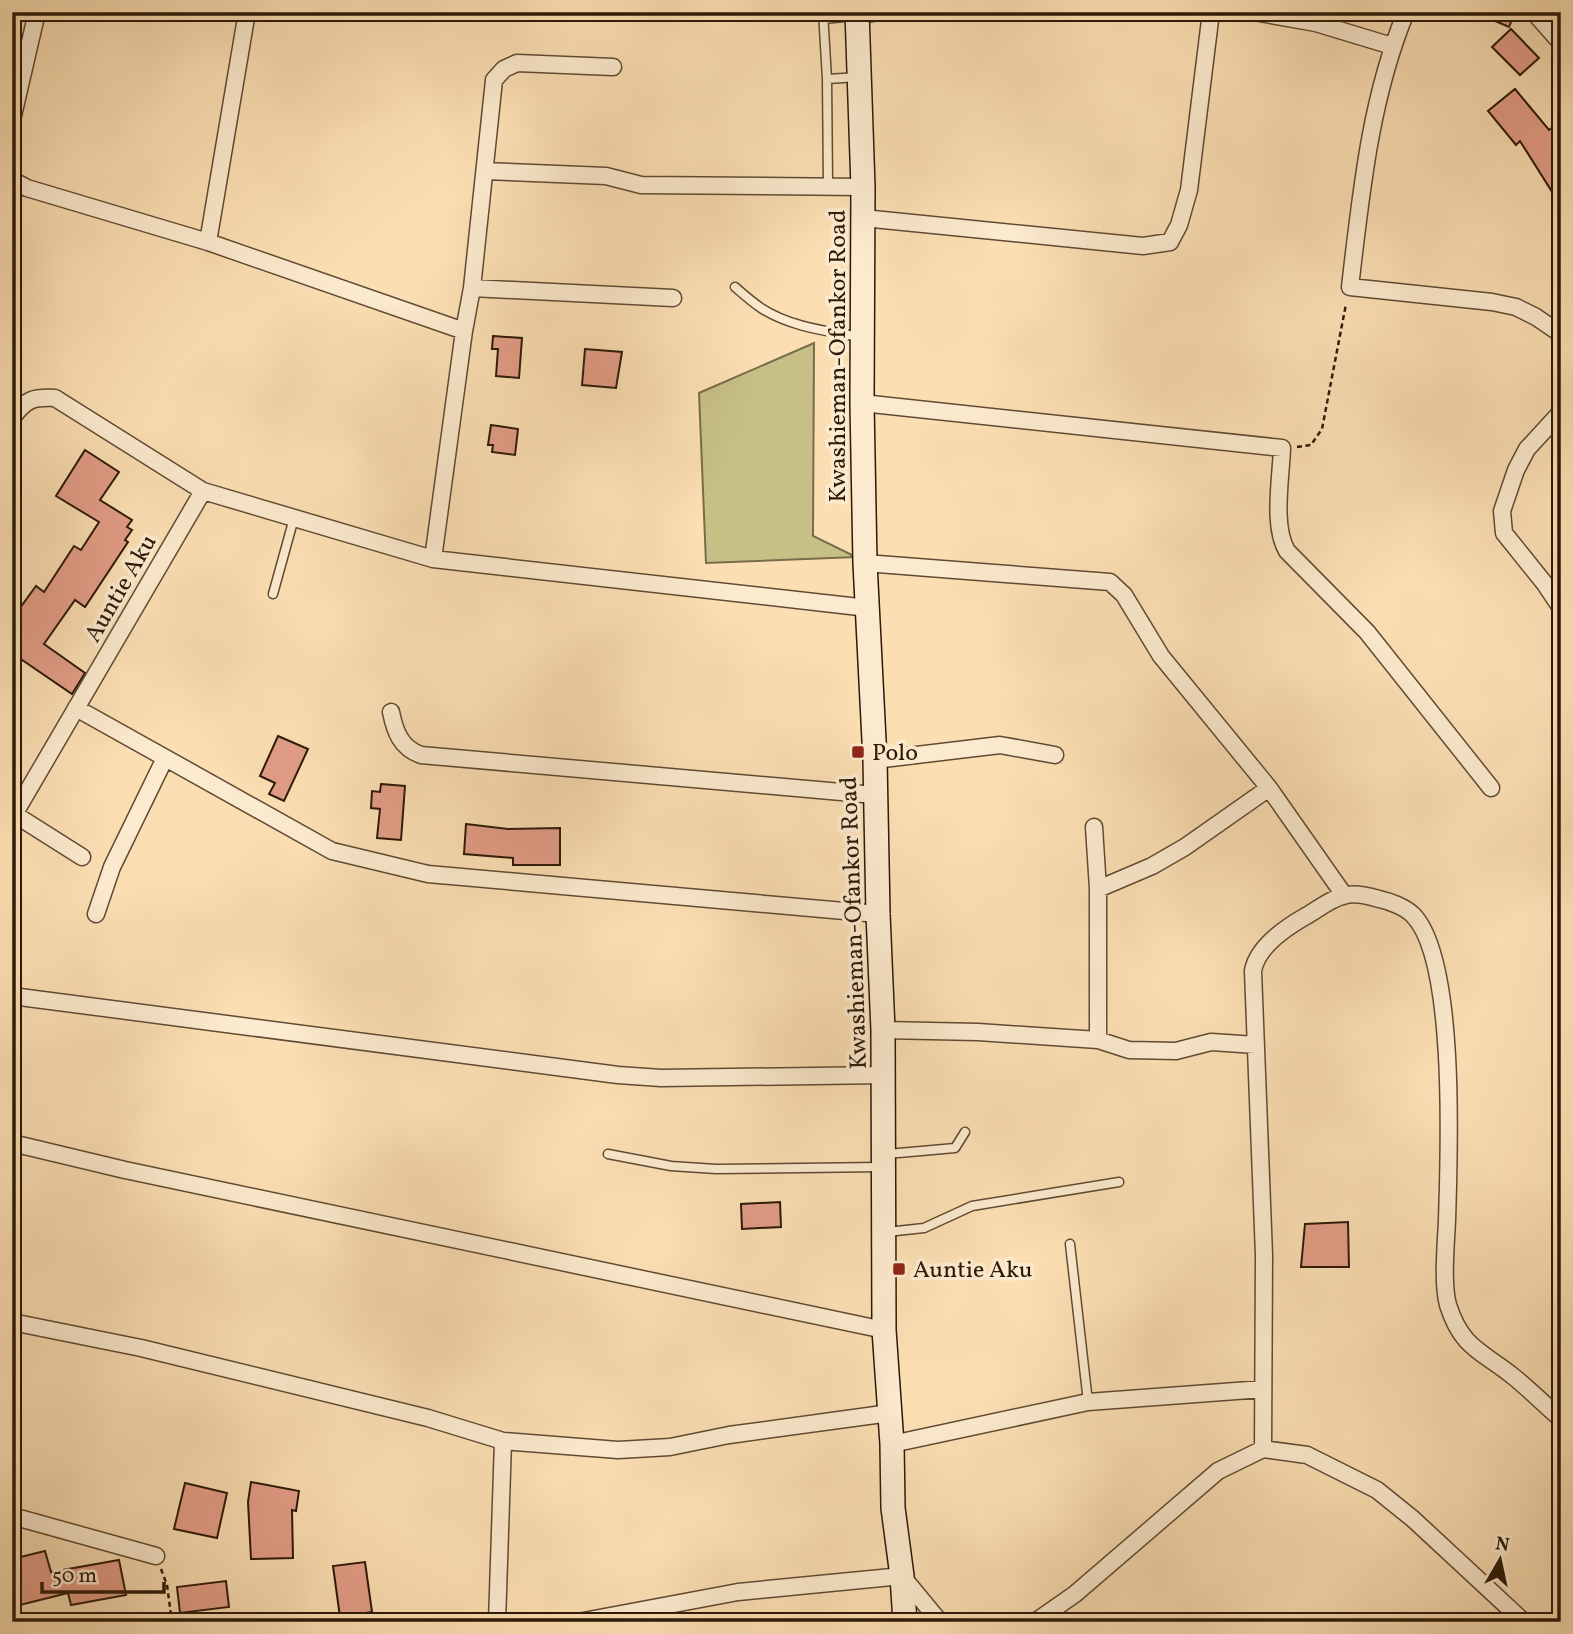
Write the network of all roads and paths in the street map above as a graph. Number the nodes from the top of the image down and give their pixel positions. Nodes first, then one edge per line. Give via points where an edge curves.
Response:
1 (37, 12) edge
2 (247, 12) edge
3 (1211, 12) edge
4 (1254, 12) edge
5 (1406, 12) edge
6 (1536, 12) edge
7 (864, 13) edge
8 (823, 15) edge
9 (1561, 43) edge
10 (1392, 46) junction
11 (613, 66) dead end
12 (861, 77) junction
13 (827, 79) junction
14 (12, 120) edge
15 (486, 171) junction
16 (12, 180) edge
17 (828, 185) junction
18 (863, 187) junction
19 (863, 218) junction
20 (208, 242) junction
21 (1349, 286) junction
22 (472, 288) junction
23 (735, 288) dead end
24 (673, 298) dead end
25 (464, 331) junction
26 (1561, 334) edge
27 (864, 337) junction
28 (862, 403) junction
29 (1561, 412) edge
30 (12, 418) edge
31 (1282, 448) junction
32 (203, 491) junction
33 (293, 518) junction
34 (432, 559) junction
35 (865, 563) junction
36 (273, 594) dead end
37 (868, 608) junction
38 (1561, 608) edge
39 (76, 708) junction
40 (391, 712) dead end
41 (1055, 755) dead end
42 (165, 758) junction
43 (875, 760) junction
44 (1269, 788) junction
45 (1491, 788) dead end
46 (875, 795) junction
47 (13, 816) edge
48 (1094, 827) dead end
49 (82, 857) dead end
50 (1098, 889) junction
51 (1344, 895) junction
52 (96, 914) dead end
53 (877, 914) junction
54 (12, 996) edge
55 (883, 1030) junction
56 (1098, 1040) junction
57 (1256, 1045) junction
58 (884, 1075) junction
59 (965, 1132) dead end
60 (12, 1143) edge
61 (608, 1154) dead end
62 (884, 1161) junction
63 (1119, 1182) dead end
64 (884, 1233) junction
65 (1070, 1244) dead end
66 (12, 1322) edge
67 (884, 1330) junction
68 (1263, 1390) junction
69 (1088, 1402) junction
70 (890, 1413) junction
71 (1561, 1419) edge
72 (503, 1441) junction
73 (892, 1444) junction
74 (1262, 1449) junction
75 (12, 1516) edge
76 (156, 1556) joint
77 (902, 1576) junction
78 (172, 1622) edge
79 (497, 1622) edge
80 (578, 1622) edge
81 (905, 1622) edge
82 (940, 1622) edge
83 (1035, 1622) edge
84 (1524, 1622) edge

1 - 14 street
2 - 20 street
3 - 19 street via 1189,191 1170,242 1143,246
4 - 10 street via 1316,23
5 - 10 street
6 - 9 street
7 - 8 lane
7 - 12 main road, Kwashieman-Ofankor Road
8 - 13 lane
10 - 21 street via 1366,153
11 - 15 street via 517,63 504,69 494,80
12 - 13 lane
12 - 18 main road, Kwashieman-Ofankor Road
13 - 17 lane
15 - 17 street via 606,176 641,185
15 - 22 street
16 - 20 street
17 - 18 street
18 - 19 main road, Kwashieman-Ofankor Road
19 - 27 main road, Kwashieman-Ofankor Road
20 - 25 street
21 - 26 street via 1492,302 1526,312
21 - 31 path via 1322,429 1311,445
22 - 24 street
22 - 25 street
23 - 27 lane via 780,318
25 - 34 street
27 - 28 main road, Kwashieman-Ofankor Road
28 - 31 street
28 - 35 main road, Kwashieman-Ofankor Road
29 - 38 street via 1527,449 1502,511 1504,533
30 - 32 street via 36,397 55,398
31 - 45 street via 1280,539 1287,551 1367,632
32 - 33 street
32 - 39 street, Auntie Aku
33 - 34 street
33 - 36 lane
34 - 37 street
35 - 37 main road, Kwashieman-Ofankor Road
35 - 44 street via 1110,582 1124,595 1161,656
37 - 43 main road, Kwashieman-Ofankor Road
39 - 42 street
39 - 47 street, Auntie Aku
40 - 46 street via 394,728 409,751 421,755
41 - 43 street via 1000,744
42 - 52 street via 111,867
42 - 53 street via 331,851 428,874
43 - 46 main road, Kwashieman-Ofankor Road
44 - 50 street via 1185,847
44 - 51 street
46 - 53 main road, Kwashieman-Ofankor Road
47 - 49 street
48 - 50 street
50 - 56 street
51 - 57 street via 1295,922 1261,950 1253,971
51 - 71 street via 1388,901 1412,914 1438,972 1450,1108 1448,1303 1463,1339
53 - 55 main road, Kwashieman-Ofankor Road
54 - 58 street via 618,1075
55 - 56 street
55 - 58 main road, Kwashieman-Ofankor Road
56 - 57 street via 1129,1050 1176,1051 1211,1042
57 - 68 street
58 - 62 main road, Kwashieman-Ofankor Road
59 - 62 lane via 955,1148
60 - 67 street
61 - 62 lane via 716,1170
62 - 64 main road, Kwashieman-Ofankor Road
63 - 64 lane via 972,1206 924,1228
64 - 67 main road, Kwashieman-Ofankor Road
65 - 69 lane
66 - 72 street via 141,1348 428,1418
67 - 70 main road, Kwashieman-Ofankor Road
68 - 69 street
68 - 74 street
69 - 73 street
70 - 72 street via 670,1447 618,1450
70 - 73 main road, Kwashieman-Ofankor Road
72 - 79 street
73 - 77 main road, Kwashieman-Ofankor Road via 893,1508
74 - 83 street via 1218,1472 1075,1594
74 - 84 street via 1307,1455 1377,1490
75 - 76 street
76 - 78 path via 167,1585
77 - 80 street via 738,1592
77 - 81 main road, Kwashieman-Ofankor Road
77 - 82 street

